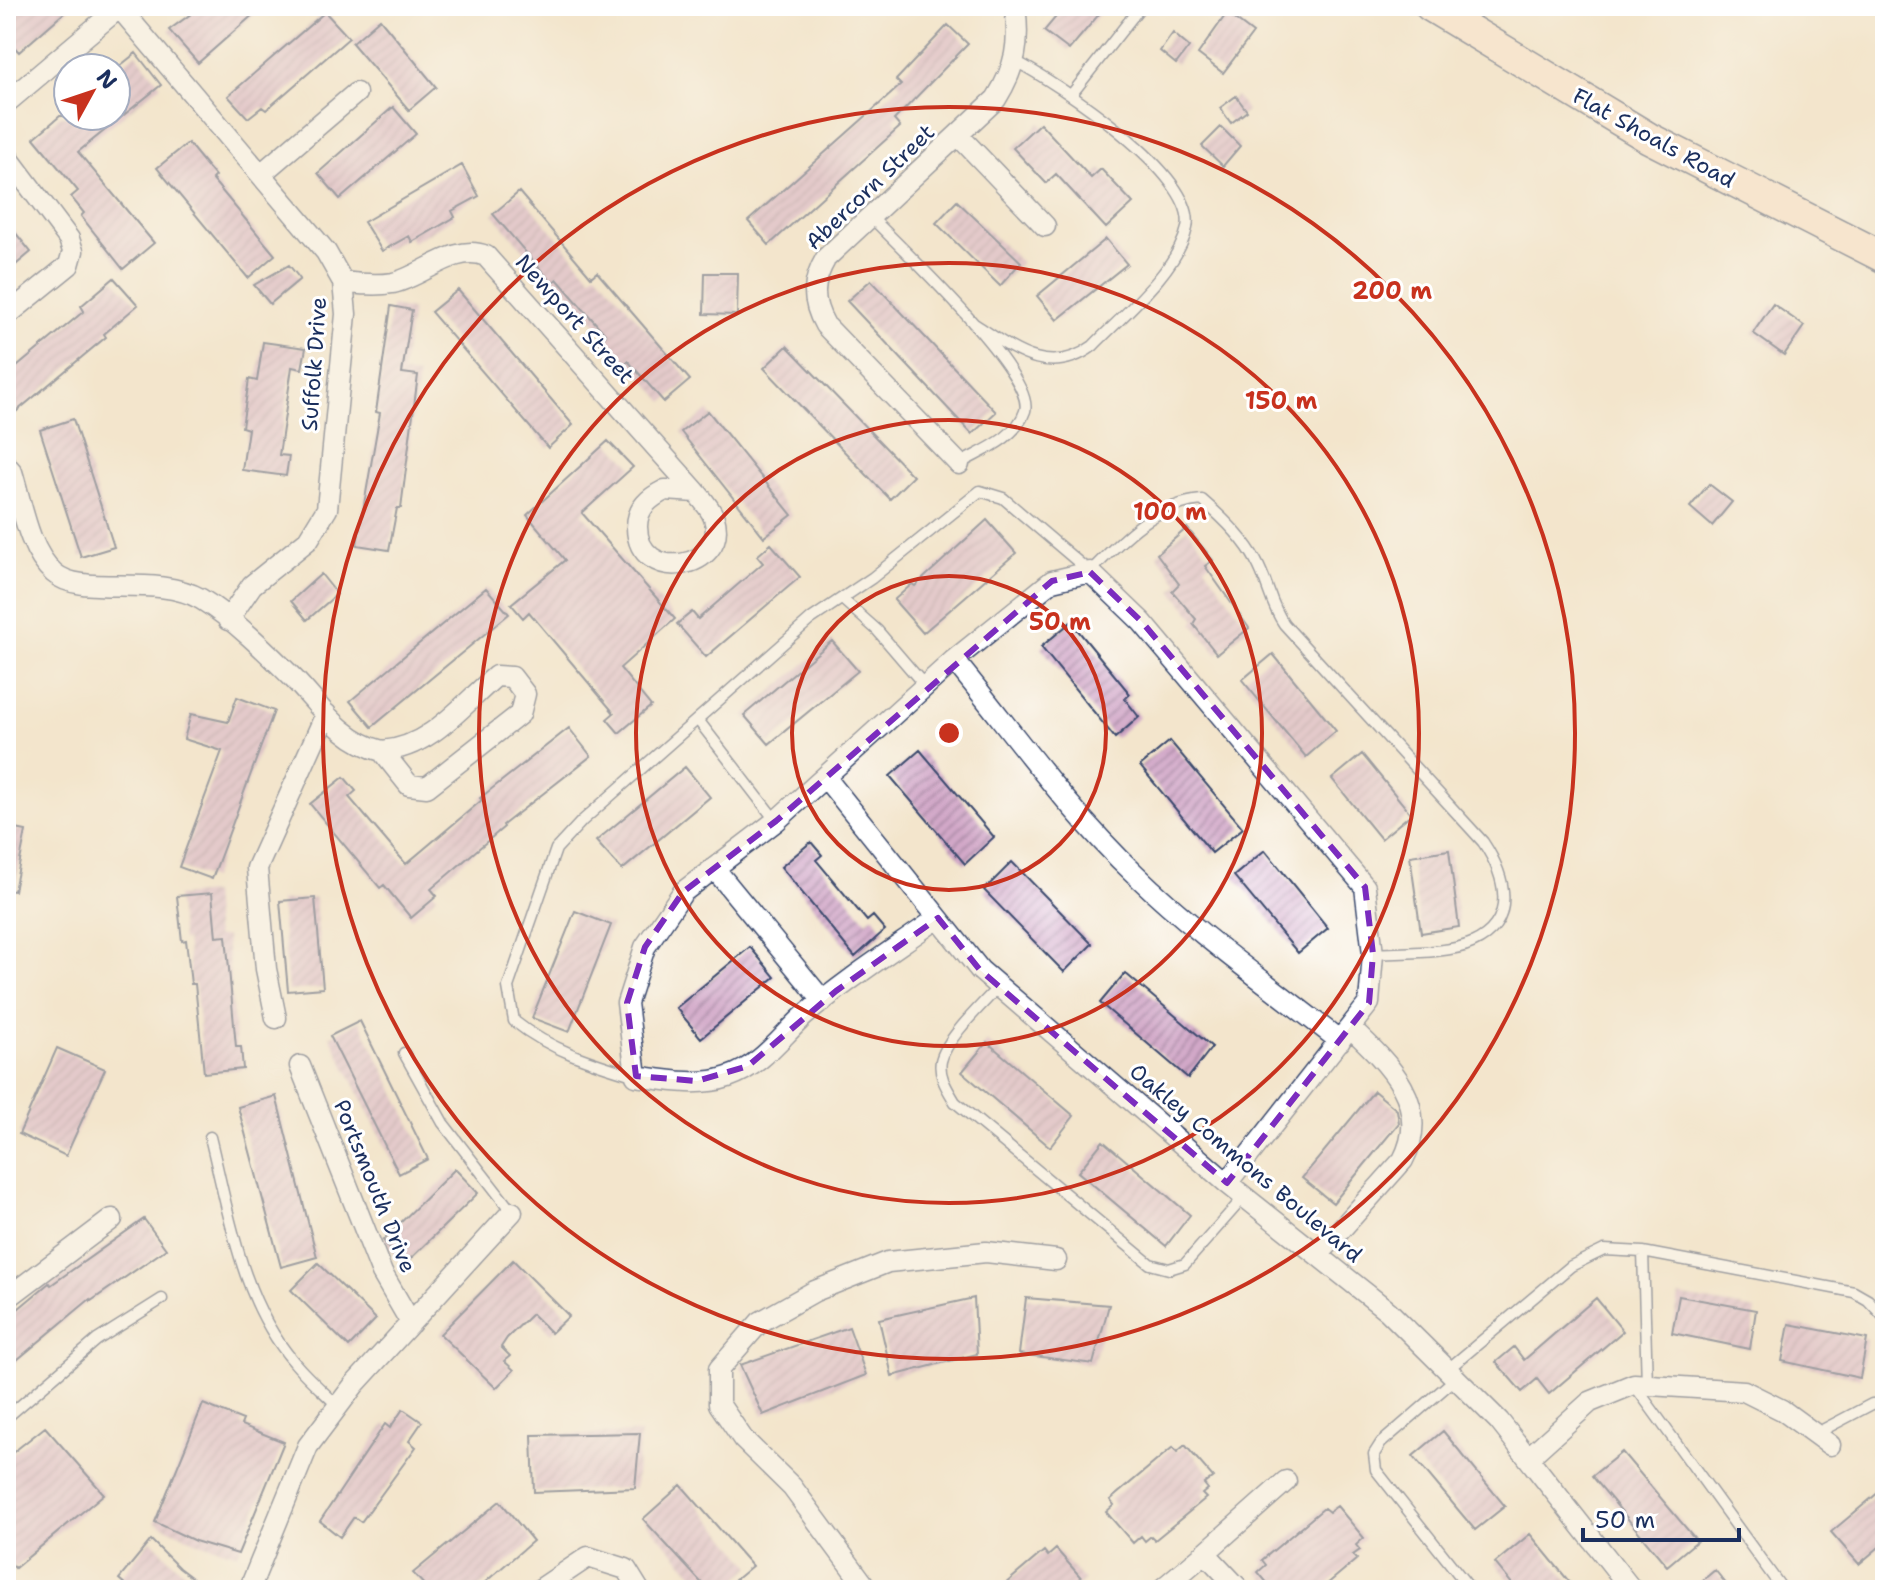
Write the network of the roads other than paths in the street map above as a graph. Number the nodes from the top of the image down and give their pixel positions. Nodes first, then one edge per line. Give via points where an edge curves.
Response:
1 (1015, 6) edge
2 (1141, 6) edge
3 (1430, 6) edge
4 (120, 7) edge
5 (1015, 61) junction
6 (356, 93) dead end
7 (1071, 95) junction
8 (6, 103) edge
9 (958, 135) junction
10 (6, 155) edge
11 (261, 174) junction
12 (871, 217) junction
13 (1045, 226) dead end
14 (1885, 258) edge
15 (343, 282) junction
16 (6, 316) edge
17 (973, 323) junction
18 (959, 464) joint
19 (6, 465) edge
20 (696, 492) dead end
21 (1090, 572) junction
22 (842, 599) junction
23 (228, 620) junction
24 (954, 660) junction
25 (925, 686) junction
26 (326, 714) junction
27 (698, 720) junction
28 (382, 751) junction
29 (825, 777) junction
30 (776, 821) junction
31 (714, 868) junction
32 (938, 918) junction
33 (1373, 954) junction
34 (999, 986) junction
35 (823, 1001) junction
36 (276, 1018) dead end
37 (1345, 1034) junction
38 (404, 1053) dead end
39 (300, 1066) dead end
40 (636, 1076) junction
41 (210, 1137) dead end
42 (1227, 1183) junction
43 (1244, 1197) junction
44 (512, 1212) joint
45 (112, 1219) dead end
46 (1643, 1252) junction
47 (1318, 1255) junction
48 (1056, 1260) dead end
49 (6, 1299) edge
50 (162, 1299) dead end
51 (1885, 1318) edge
52 (411, 1323) junction
53 (1452, 1374) junction
54 (1640, 1384) junction
55 (1885, 1403) edge
56 (338, 1406) junction
57 (6, 1418) edge
58 (1823, 1440) joint
59 (1528, 1458) junction
60 (1286, 1481) dead end
61 (1205, 1553) junction
62 (249, 1590) edge
63 (539, 1590) edge
64 (639, 1590) edge
65 (868, 1590) edge
66 (1161, 1590) edge
67 (1240, 1590) edge
68 (1471, 1590) edge
69 (1632, 1590) edge
70 (1783, 1590) edge

1 - 5 street, Abercorn Street
2 - 7 lane
3 - 14 street, Flat Shoals Road via 1649,138
4 - 8 street
4 - 11 street, Suffolk Drive
5 - 7 lane
5 - 9 street, Abercorn Street via 996,99
6 - 11 street
7 - 17 lane via 1166,174 1186,206 1187,231 1175,258 1079,356 1063,362 1031,357
9 - 12 street, Abercorn Street
9 - 13 street
10 - 16 street via 73,251 69,265
11 - 15 street, Suffolk Drive via 326,252
12 - 17 lane
12 - 18 street, Abercorn Street via 816,274 816,310
15 - 20 street, Newport Street via 392,283 461,253 486,256
15 - 23 street, Suffolk Drive via 346,314 327,509 308,540 252,585
17 - 18 lane via 1014,377 1026,405 1004,437
19 - 23 street via 37,551 54,573 84,585 171,587 201,599
21 - 22 lane via 1003,498 980,491
21 - 24 street via 1052,581
21 - 33 street via 1142,622 1365,887
21 - 33 lane via 1126,534 1186,502 1202,500 1223,517 1256,560 1284,624 1483,842 1505,887 1503,909 1489,930 1473,943 1454,947
22 - 25 lane
22 - 27 lane via 811,619
23 - 26 street
24 - 25 street
24 - 37 street via 1135,874 1234,959
25 - 29 street
26 - 28 street via 347,737
26 - 36 street via 257,868
27 - 30 lane
27 - 40 lane via 556,849 508,987 514,1021 529,1033 583,1060
28 - 28 street via 422,741 496,676 512,677 525,694 520,714 427,787 409,785
29 - 30 street
29 - 32 street, Oakley Commons Boulevard
30 - 31 street
31 - 35 street
31 - 40 street via 683,892 645,947 627,1003
32 - 34 street, Oakley Commons Boulevard
32 - 35 street
33 - 37 street via 1369,1003
34 - 42 street, Oakley Commons Boulevard
34 - 43 lane via 940,1062 942,1080 955,1102 1150,1264 1169,1269 1185,1264
35 - 40 street via 777,1046 727,1077 678,1081
37 - 42 street
37 - 47 street via 1393,1073 1416,1121 1403,1160
38 - 44 lane via 443,1123
39 - 52 street, Portsmouth Drive via 382,1273
41 - 56 lane via 246,1278 276,1338
42 - 43 street, Oakley Commons Boulevard
43 - 47 street, Oakley Commons Boulevard
44 - 52 street
45 - 49 street
46 - 51 lane via 1854,1292
46 - 53 lane via 1604,1250 1584,1257
46 - 54 lane
47 - 53 street, Oakley Commons Boulevard via 1388,1311
48 - 65 street via 986,1252 888,1262 815,1291 760,1322 719,1369 719,1404 743,1439 792,1487
50 - 57 lane via 97,1340
52 - 56 street
53 - 59 street, Oakley Commons Boulevard
53 - 68 lane via 1374,1454 1376,1470
54 - 58 street via 1744,1391
54 - 59 street via 1590,1402
54 - 70 lane
55 - 58 lane via 1872,1404
56 - 62 street via 308,1446
59 - 69 street, Oakley Commons Boulevard
60 - 61 street
61 - 66 street
61 - 67 street
63 - 64 street via 588,1557 626,1569

